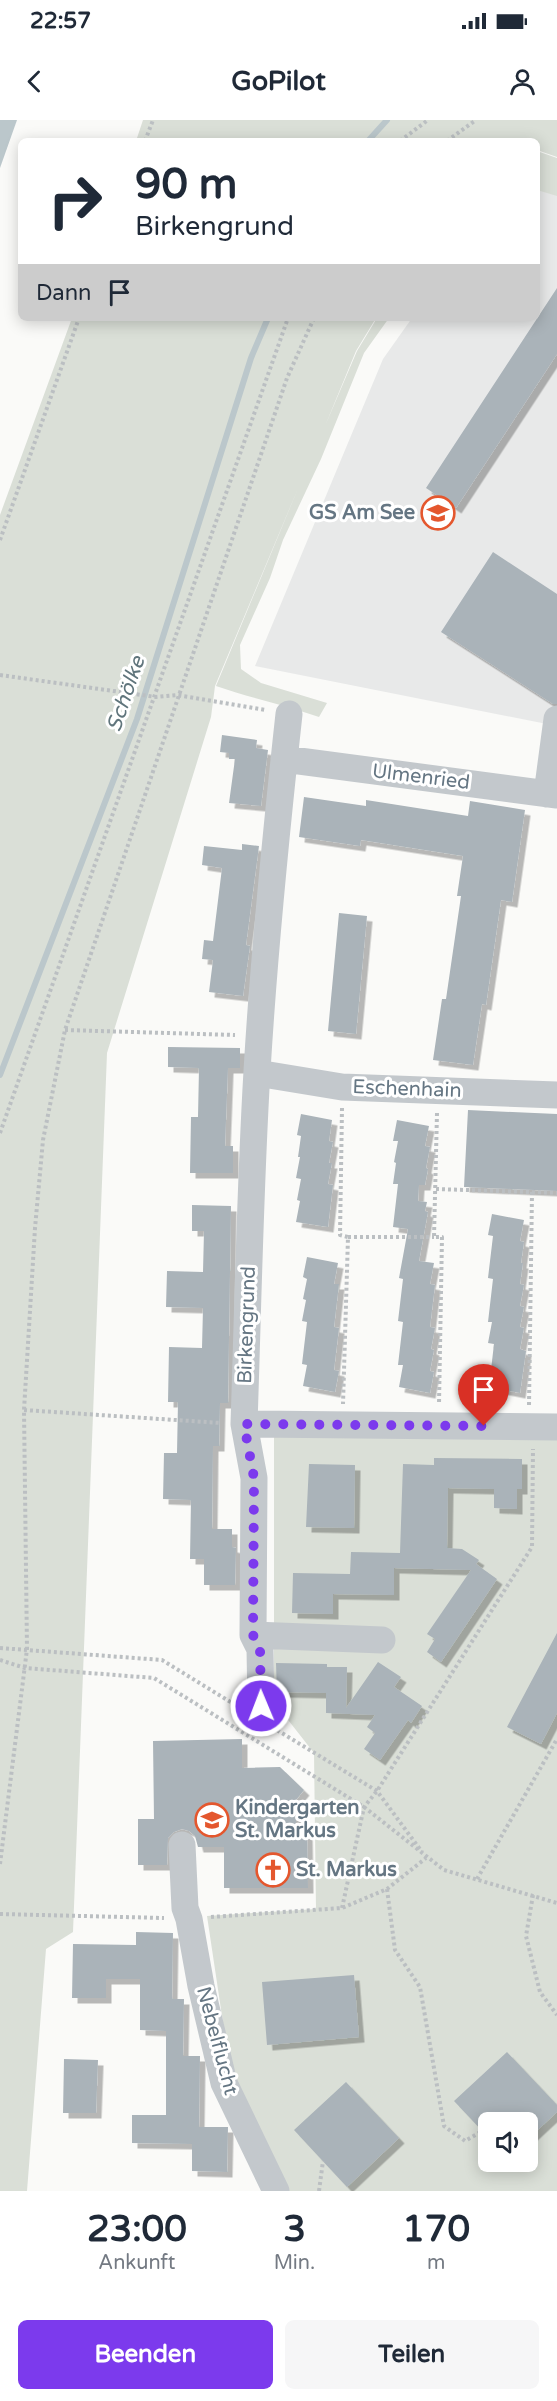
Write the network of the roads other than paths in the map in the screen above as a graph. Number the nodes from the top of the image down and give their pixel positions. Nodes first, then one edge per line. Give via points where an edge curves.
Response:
1 (289, 714) road end
2 (557, 719) edge
3 (284, 759) junction
4 (552, 794) edge
5 (257, 1073) junction
6 (557, 1095) edge
7 (244, 1424) junction
8 (540, 1427) edge
9 (253, 1635) junction
10 (382, 1640) dead end
11 (257, 1713) road end
12 (182, 1845) dead end
13 (276, 2191) edge

1 - 3 street
2 - 4 street
3 - 4 street, Ulmenried
3 - 5 street
5 - 6 street, Eschenhain via 342,1087
5 - 7 street, Birkengrund
7 - 8 street
7 - 9 street, Birkengrund via 254,1478
9 - 10 street
9 - 11 street, Birkengrund via 260,1648
12 - 13 street, Nebelflucht via 185,1908 225,2083

